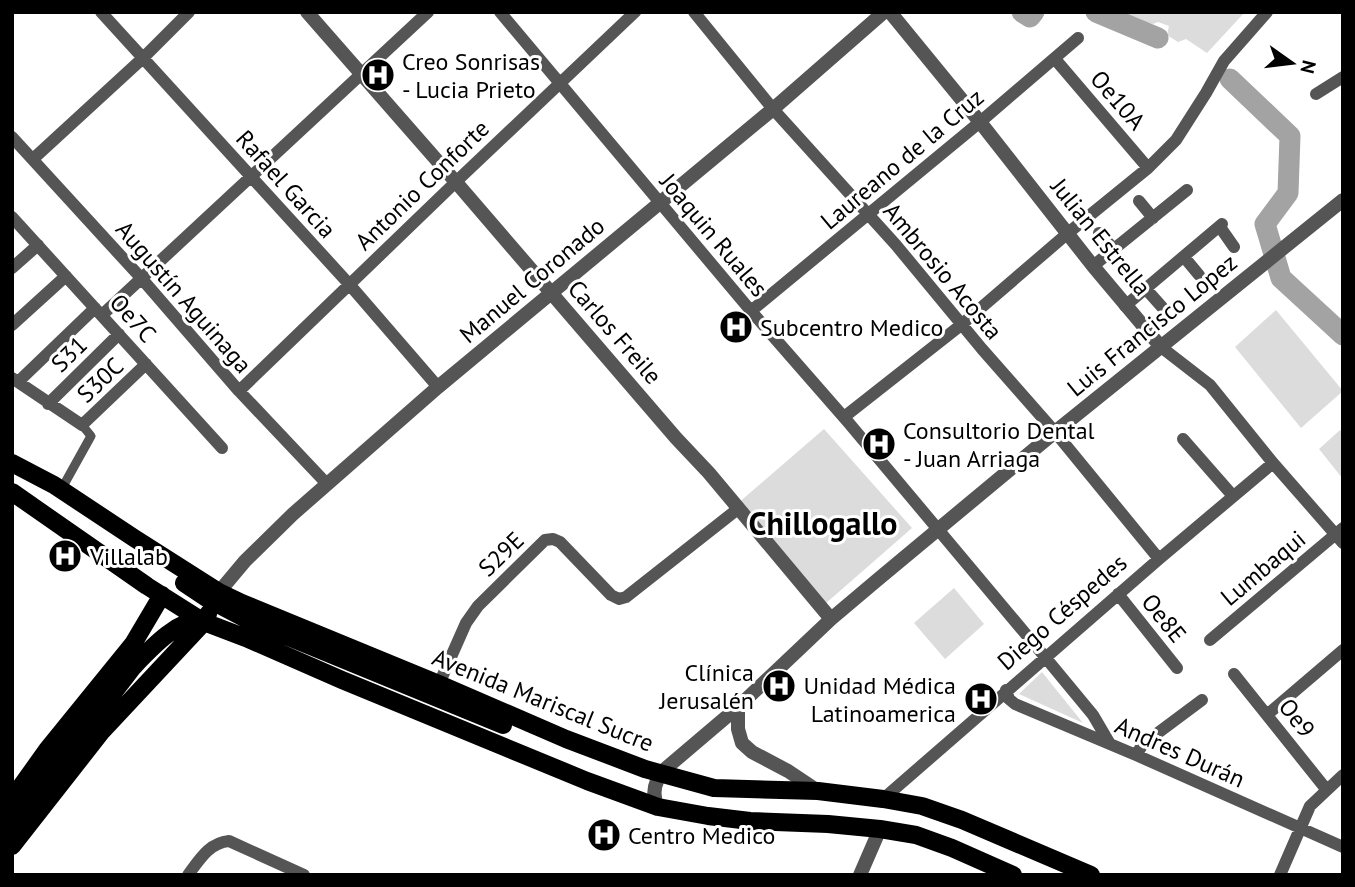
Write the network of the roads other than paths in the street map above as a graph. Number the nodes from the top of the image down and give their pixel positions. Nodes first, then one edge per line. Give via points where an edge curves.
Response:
1 (101, 12) edge
2 (189, 12) edge
3 (307, 12) edge
4 (428, 12) edge
5 (500, 12) edge
6 (635, 12) edge
7 (694, 12) edge
8 (884, 12) edge
9 (890, 12) edge
10 (1267, 12) edge
11 (1078, 38) dead end
12 (143, 58) junction
13 (1055, 59) junction
14 (361, 75) junction
15 (1343, 77) edge
16 (559, 84) junction
17 (1316, 94) dead end
18 (773, 109) junction
19 (980, 122) junction
20 (12, 137) edge
21 (33, 159) junction
22 (1148, 168) junction
23 (251, 177) junction
24 (455, 181) junction
25 (1186, 190) dead end
26 (1343, 200) edge
27 (1139, 201) dead end
28 (661, 204) junction
29 (868, 215) junction
30 (12, 217) edge
31 (1153, 218) junction
32 (1068, 233) junction
33 (1100, 233) dead end
34 (38, 245) junction
35 (1234, 247) dead end
36 (1114, 249) junction
37 (1184, 257) junction
38 (1093, 266) junction
39 (12, 268) edge
40 (66, 275) junction
41 (1199, 275) dead end
42 (142, 279) junction
43 (349, 284) junction
44 (1146, 289) junction
45 (551, 293) junction
46 (1125, 306) junction
47 (1162, 307) dead end
48 (751, 311) junction
49 (99, 312) junction
50 (12, 325) edge
51 (961, 325) junction
52 (120, 334) junction
53 (1161, 347) junction
54 (146, 364) junction
55 (15, 380) edge
56 (438, 387) junction
57 (239, 391) junction
58 (48, 404) junction
59 (844, 417) junction
60 (82, 425) junction
61 (1055, 432) junction
62 (1183, 439) dead end
63 (222, 448) dead end
64 (1273, 463) junction
65 (12, 464) edge
66 (327, 484) junction
67 (61, 489) junction
68 (12, 492) edge
69 (1233, 496) junction
70 (739, 508) junction
71 (937, 530) junction
72 (1340, 535) edge
73 (1159, 559) junction
74 (219, 592) junction
75 (1118, 594) junction
76 (163, 595) junction
77 (831, 618) junction
78 (204, 622) junction
79 (252, 622) junction
80 (1210, 640) dead end
81 (1343, 650) edge
82 (1045, 657) junction
83 (1177, 668) dead end
84 (1234, 674) dead end
85 (439, 684) junction
86 (1006, 690) junction
87 (1202, 700) dead end
88 (738, 708) junction
89 (1268, 715) junction
90 (1110, 744) junction
91 (1136, 755) junction
92 (653, 772) junction
93 (1343, 775) edge
94 (1326, 789) junction
95 (818, 791) junction
96 (12, 799) edge
97 (883, 799) junction
98 (658, 807) junction
99 (12, 825) edge
100 (1299, 828) junction
101 (880, 829) junction
102 (12, 846) edge
103 (1343, 847) edge
104 (190, 874) edge
105 (304, 875) edge
106 (860, 875) edge
107 (1013, 875) edge
108 (1091, 875) edge
109 (1280, 875) edge

1 - 12 street, Rafael Garcia
2 - 12 street
3 - 14 street, Carlos Freile
4 - 14 street
5 - 16 street, Joaquin Ruales
6 - 16 street, Antonio Conforte
7 - 18 street, Ambrosio Acosta
8 - 18 street, Manuel Coronado
9 - 19 street, Julian Estrella
10 - 22 street via 1224,61 1176,139
11 - 13 street, Laureano de la Cruz
12 - 21 street
12 - 23 street, Rafael Garcia
13 - 19 street, Laureano de la Cruz
13 - 22 street, Oe10A
14 - 23 street
14 - 24 street, Carlos Freile
15 - 17 street
16 - 24 street, Antonio Conforte
16 - 28 street, Joaquin Ruales
18 - 28 street, Manuel Coronado
18 - 29 street, Ambrosio Acosta
19 - 29 street, Laureano de la Cruz
19 - 32 street, Julian Estrella
20 - 21 street, Augustín Aguinaga
21 - 42 street, Augustín Aguinaga
22 - 32 street
23 - 42 street
23 - 43 street, Rafael Garcia
24 - 43 street, Antonio Conforte
24 - 45 street, Carlos Freile
25 - 31 street
26 - 53 street, Luis Francisco Lopez
27 - 31 street
28 - 45 street, Manuel Coronado
28 - 48 street, Joaquin Ruales
29 - 48 street, Laureano de la Cruz
29 - 51 street, Ambrosio Acosta
30 - 34 street, Oe7C
31 - 36 street
32 - 38 street, Julian Estrella
32 - 51 street
33 - 36 street
34 - 39 street
34 - 40 street, Oe7C
35 - 37 street via 1221,225
36 - 38 street
37 - 41 street
37 - 44 street
38 - 46 street, Julian Estrella
40 - 49 street, Oe7C
40 - 50 street
42 - 49 street
42 - 57 street, Augustín Aguinaga
43 - 56 street, Rafael Garcia
43 - 57 street, Antonio Conforte
44 - 46 street
44 - 47 street
45 - 56 street, Manuel Coronado
45 - 70 street, Carlos Freile
46 - 53 street, Julian Estrella
48 - 59 street, Joaquin Ruales
49 - 52 street, Oe7C
49 - 55 street
51 - 59 street
51 - 61 street, Ambrosio Acosta
52 - 54 street, Oe7C
52 - 58 street, S31
53 - 61 street, Luis Francisco Lopez
53 - 64 street, Julian Estrella via 1210,385
54 - 60 street, S30C
54 - 63 street, Oe7C
55 - 58 street
56 - 66 street, Manuel Coronado
57 - 66 street, Augustín Aguinaga
58 - 60 street
59 - 71 street, Joaquin Ruales
60 - 67 street via 91,436
61 - 71 street, Luis Francisco Lopez
61 - 73 street, Ambrosio Acosta
62 - 69 street
64 - 69 street, Diego Céspedes
64 - 72 street, Julian Estrella
65 - 67 main road, Avenida Mariscal Sucre
65 - 79 main road via 208,599
66 - 74 street, Manuel Coronado via 245,561
67 - 74 main road, Avenida Mariscal Sucre
68 - 76 main road
69 - 73 street, Diego Céspedes
70 - 77 street, Carlos Freile
70 - 85 street, S29E via 619,599 560,541 545,540 478,606
71 - 77 street, Luis Francisco Lopez
71 - 82 street, Joaquin Ruales
72 - 80 street, Lumbaqui
73 - 75 street, Diego Céspedes
74 - 78 main road
74 - 85 main road, Avenida Mariscal Sucre
75 - 82 street, Diego Céspedes
75 - 83 street, Oe8E
76 - 78 main road
76 - 96 main road via 133,644
77 - 88 street, Luis Francisco Lopez
78 - 98 main road
78 - 102 main road via 102,731
79 - 92 main road via 614,769
79 - 99 main road via 221,616 200,618 160,639 133,667
81 - 89 street
82 - 86 street, Diego Céspedes
82 - 90 street, Joaquin Ruales via 1093,715
84 - 89 street, Oe9
85 - 92 main road, Avenida Mariscal Sucre
86 - 90 street, Andres Durán via 1015,704
86 - 97 street, Diego Céspedes
87 - 91 street via 1143,744
88 - 92 street, Luis Francisco Lopez
88 - 95 street via 742,743
89 - 94 street, Oe9
90 - 91 street, Andres Durán
91 - 100 street, Andres Durán
92 - 95 main road, Avenida Mariscal Sucre via 714,788
92 - 98 street
93 - 94 street
94 - 100 street
95 - 97 main road, Avenida Mariscal Sucre
97 - 108 main road, Avenida Mariscal Sucre via 962,820
98 - 101 main road via 743,820
100 - 103 street, Andres Durán
100 - 109 street
101 - 106 street
101 - 107 main road via 916,835
104 - 105 street via 211,847 229,841

